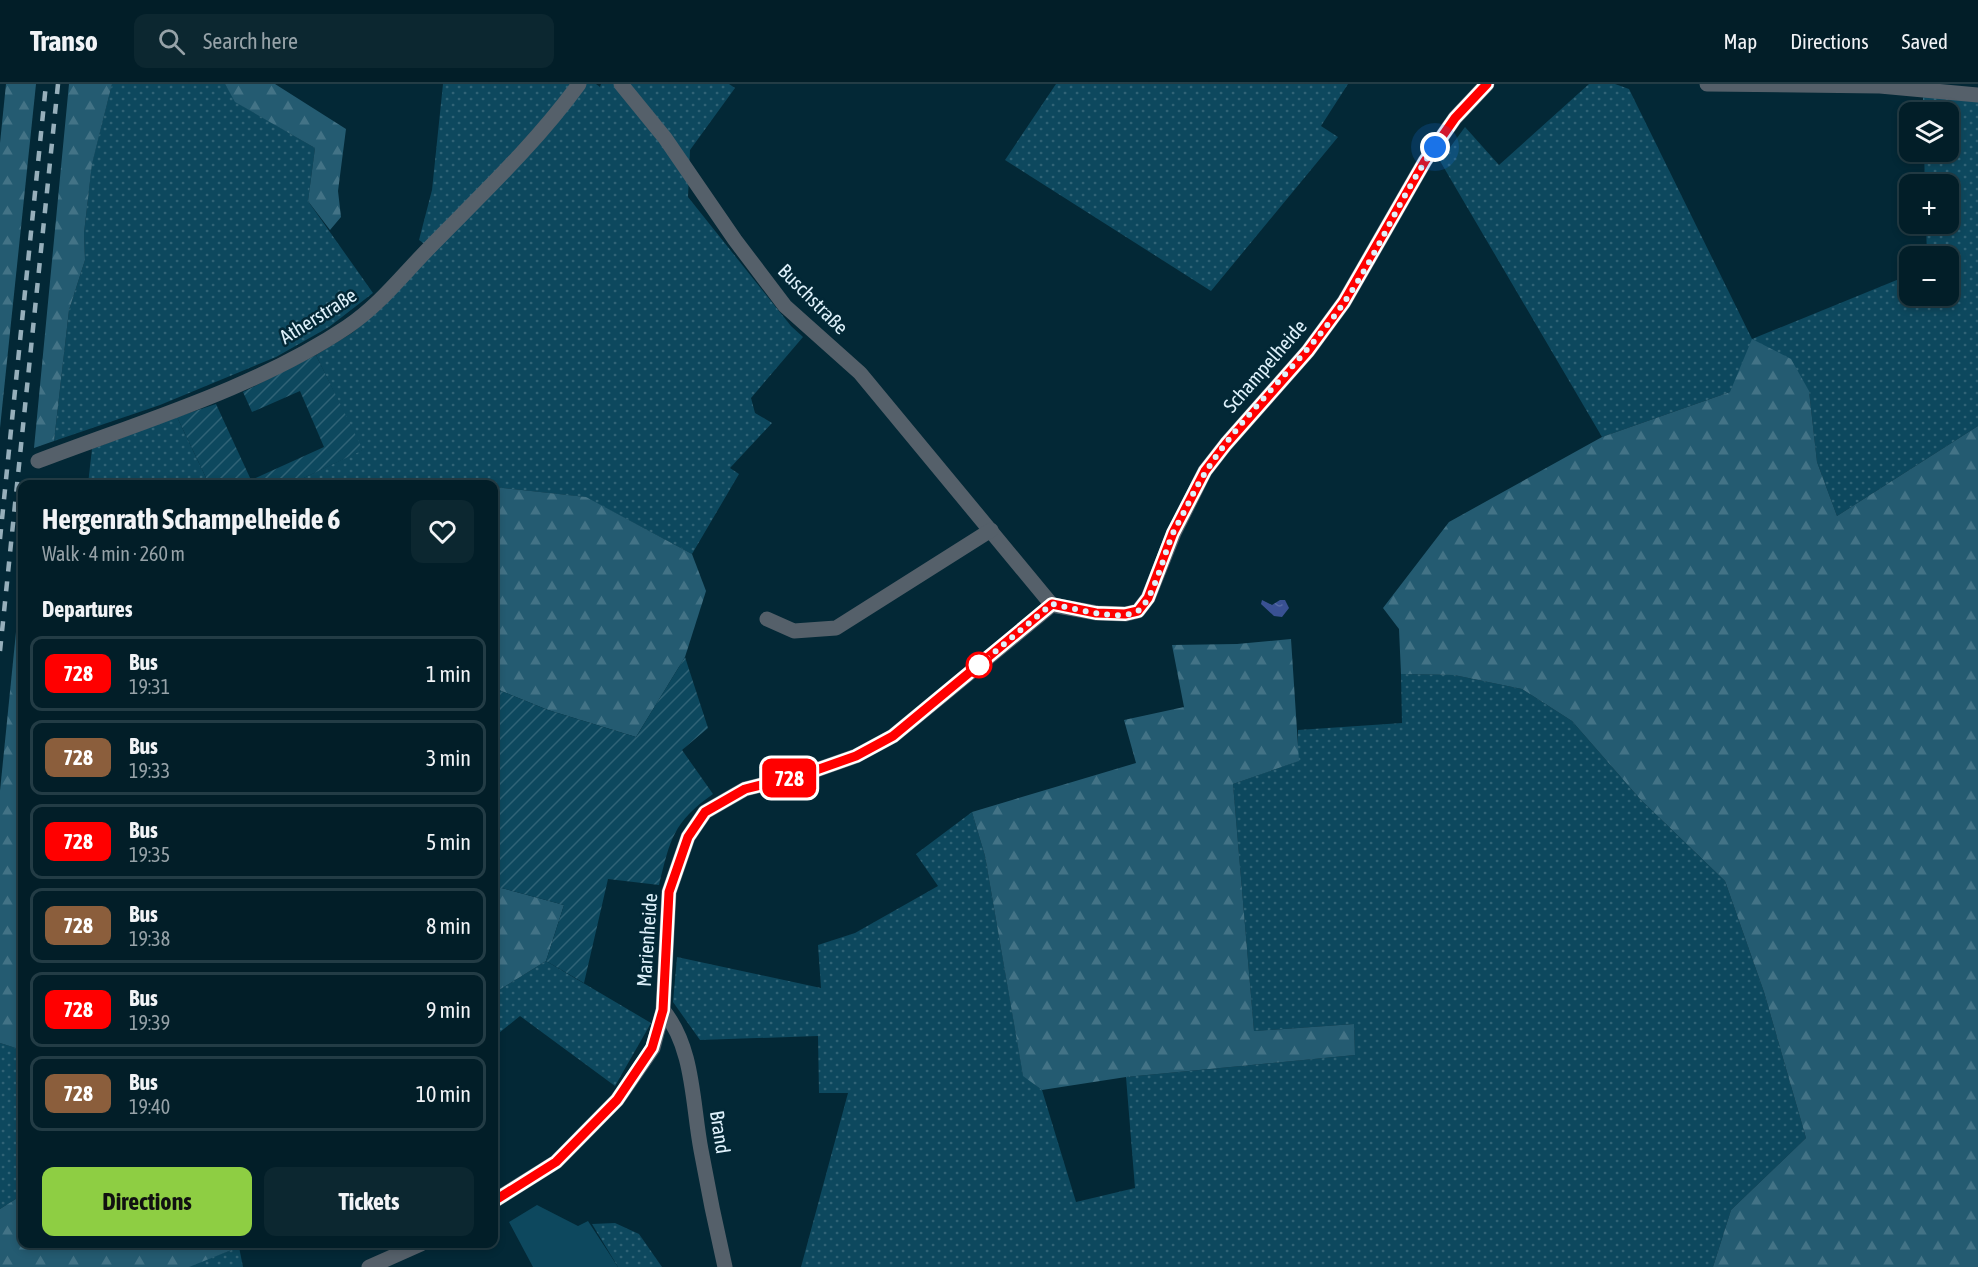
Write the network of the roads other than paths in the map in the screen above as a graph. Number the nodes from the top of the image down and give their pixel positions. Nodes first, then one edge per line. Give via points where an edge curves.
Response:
1 (579, 84) edge
2 (621, 84) edge
3 (1487, 84) edge
4 (1707, 84) edge
5 (1978, 95) edge
6 (38, 461) dead end
7 (991, 530) junction
8 (1052, 604) junction
9 (767, 619) dead end
10 (663, 1010) junction
11 (498, 1198) edge
12 (412, 1248) edge
13 (369, 1267) edge
14 (725, 1267) edge

1 - 6 street, Atherstraße via 520,155 379,302 348,326 228,388
2 - 7 street, Buschstraße via 665,138 785,306 860,373
3 - 8 street, Schampelheide via 1455,118 1425,161 1344,302 1308,351 1205,471 1173,533 1148,598 1138,611 1096,613
4 - 5 street via 1880,86
7 - 8 street, Buschstraße
7 - 9 street via 836,628 794,631
8 - 10 street, Marienheide via 893,736 856,756 745,789 705,812 688,837 669,892
10 - 11 street, Marienheide via 652,1048 617,1100 556,1162
10 - 14 street, Brand via 676,1026 686,1050 708,1190
12 - 13 street

